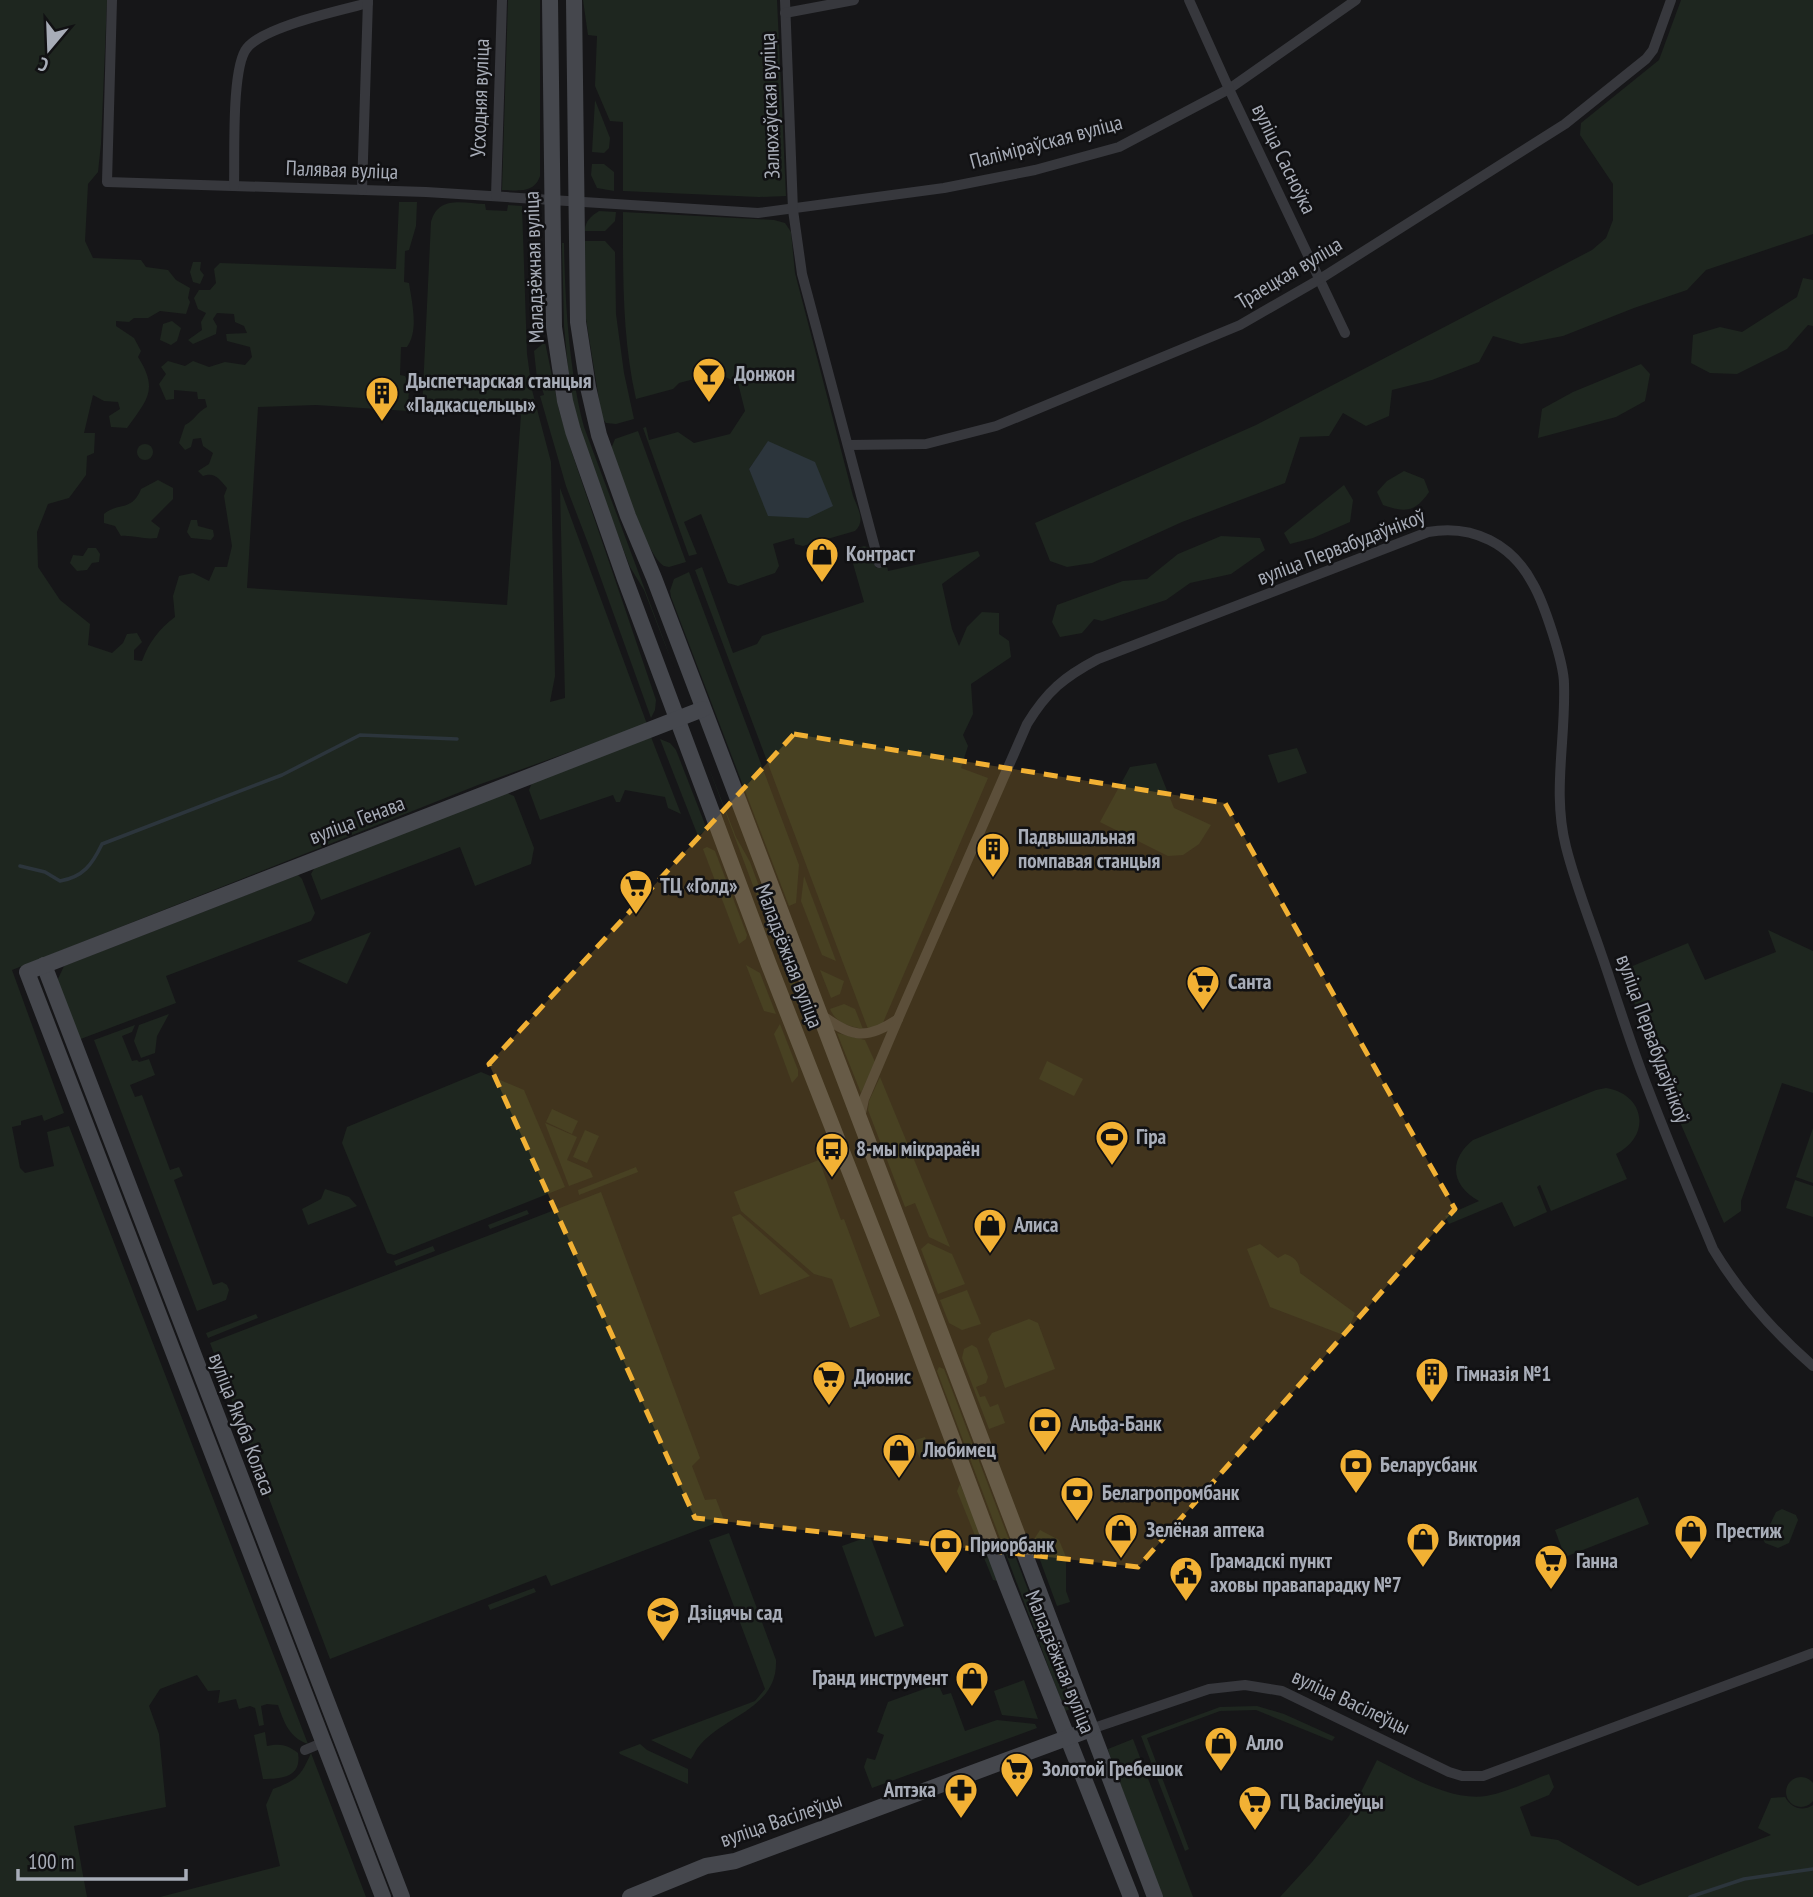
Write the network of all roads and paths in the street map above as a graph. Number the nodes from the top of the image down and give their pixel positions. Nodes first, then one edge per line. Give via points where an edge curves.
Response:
1 (112, 0) edge
2 (502, 0) edge
3 (550, 0) edge
4 (574, 0) edge
5 (785, 0) edge
6 (855, 0) edge
7 (1189, 0) edge
8 (1356, 0) edge
9 (1671, 0) edge
10 (368, 2) edge
11 (785, 13) junction
12 (1229, 89) junction
13 (234, 186) junction
14 (362, 190) junction
15 (496, 196) junction
16 (552, 200) junction
17 (576, 201) junction
18 (793, 210) junction
19 (1320, 279) junction
20 (1345, 333) dead end
21 (849, 444) junction
22 (880, 564) dead end
23 (703, 709) junction
24 (677, 720) junction
25 (44, 965) junction
26 (27, 972) joint
27 (819, 1013) junction
28 (898, 1019) junction
29 (860, 1121) junction
30 (133, 1200) junction
31 (116, 1207) junction
32 (1813, 1366) edge
33 (235, 1465) junction
34 (219, 1471) junction
35 (1813, 1653) edge
36 (332, 1715) junction
37 (316, 1721) junction
38 (1091, 1729) junction
39 (1068, 1737) junction
40 (324, 1742) junction
41 (305, 1749) dead end
42 (383, 1897) edge
43 (402, 1897) edge
44 (630, 1897) edge
45 (1131, 1897) edge
46 (1156, 1897) edge

1 - 13 street, Палявая вуліца via 107,182
2 - 15 street, Усходняя вуліца
3 - 16 main road, Маладзёжная вуліца
4 - 17 main road, Маладзёжная вуліца
5 - 11 street, Залюхаўская вуліца
6 - 11 street
7 - 12 street, вуліца Сасноўка
8 - 12 street, Паліміраўская вуліца
9 - 19 street, Траецкая вуліца via 1646,59 1565,124
10 - 13 street via 284,27 249,45 237,80
10 - 14 street
11 - 18 street, Залюхаўская вуліца
12 - 18 street, Паліміраўская вуліца via 1119,147 944,188
12 - 19 street, вуліца Сасноўка
13 - 14 street, Палявая вуліца
14 - 15 street, Палявая вуліца
15 - 16 street, Палявая вуліца
16 - 17 street, Палявая вуліца
16 - 24 main road, Маладзёжная вуліца via 554,327 565,401 587,475
17 - 18 street, Паліміраўская вуліца via 758,213
17 - 23 main road, Маладзёжная вуліца via 578,322 599,435
18 - 21 street via 802,274
19 - 20 street, вуліца Сасноўка
19 - 21 street, Траецкая вуліца via 1240,325 996,426 926,444
21 - 22 street
23 - 24 main road, вуліца Генава
23 - 27 main road, Маладзёжная вуліца
24 - 25 main road, вуліца Генава
24 - 39 main road, Маладзёжная вуліца
25 - 26 main road, вуліца Генава
25 - 30 main road, вуліца Якуба Коласа
26 - 31 main road, вуліца Якуба Коласа
27 - 28 street via 853,1033 882,1030
27 - 29 main road, Маладзёжная вуліца
28 - 29 street, вуліца Первабудаўнікоў via 864,1099
28 - 32 street, вуліца Первабудаўнікоў via 1027,724 1055,685 1098,659 1428,532 1445,529 1485,536 1517,560 1534,585 1561,661 1559,804 1566,848 1641,1072 1713,1249 1765,1321
29 - 38 main road, Маладзёжная вуліца
30 - 31 street
30 - 33 main road, вуліца Якуба Коласа
31 - 34 main road, вуліца Якуба Коласа
33 - 34 street
33 - 36 main road, вуліца Якуба Коласа
34 - 37 main road, вуліца Якуба Коласа
35 - 38 street, вуліца Васілеўцы via 1483,1776 1449,1772 1282,1691 1245,1685 1209,1689
36 - 37 street
36 - 43 main road, вуліца Якуба Коласа
37 - 40 main road, вуліца Якуба Коласа
38 - 39 main road, вуліца Васілеўцы
38 - 46 main road, Маладзёжная вуліца
39 - 44 main road, вуліца Васілеўцы
39 - 45 main road, Маладзёжная вуліца
40 - 41 street
40 - 42 main road, вуліца Якуба Коласа

